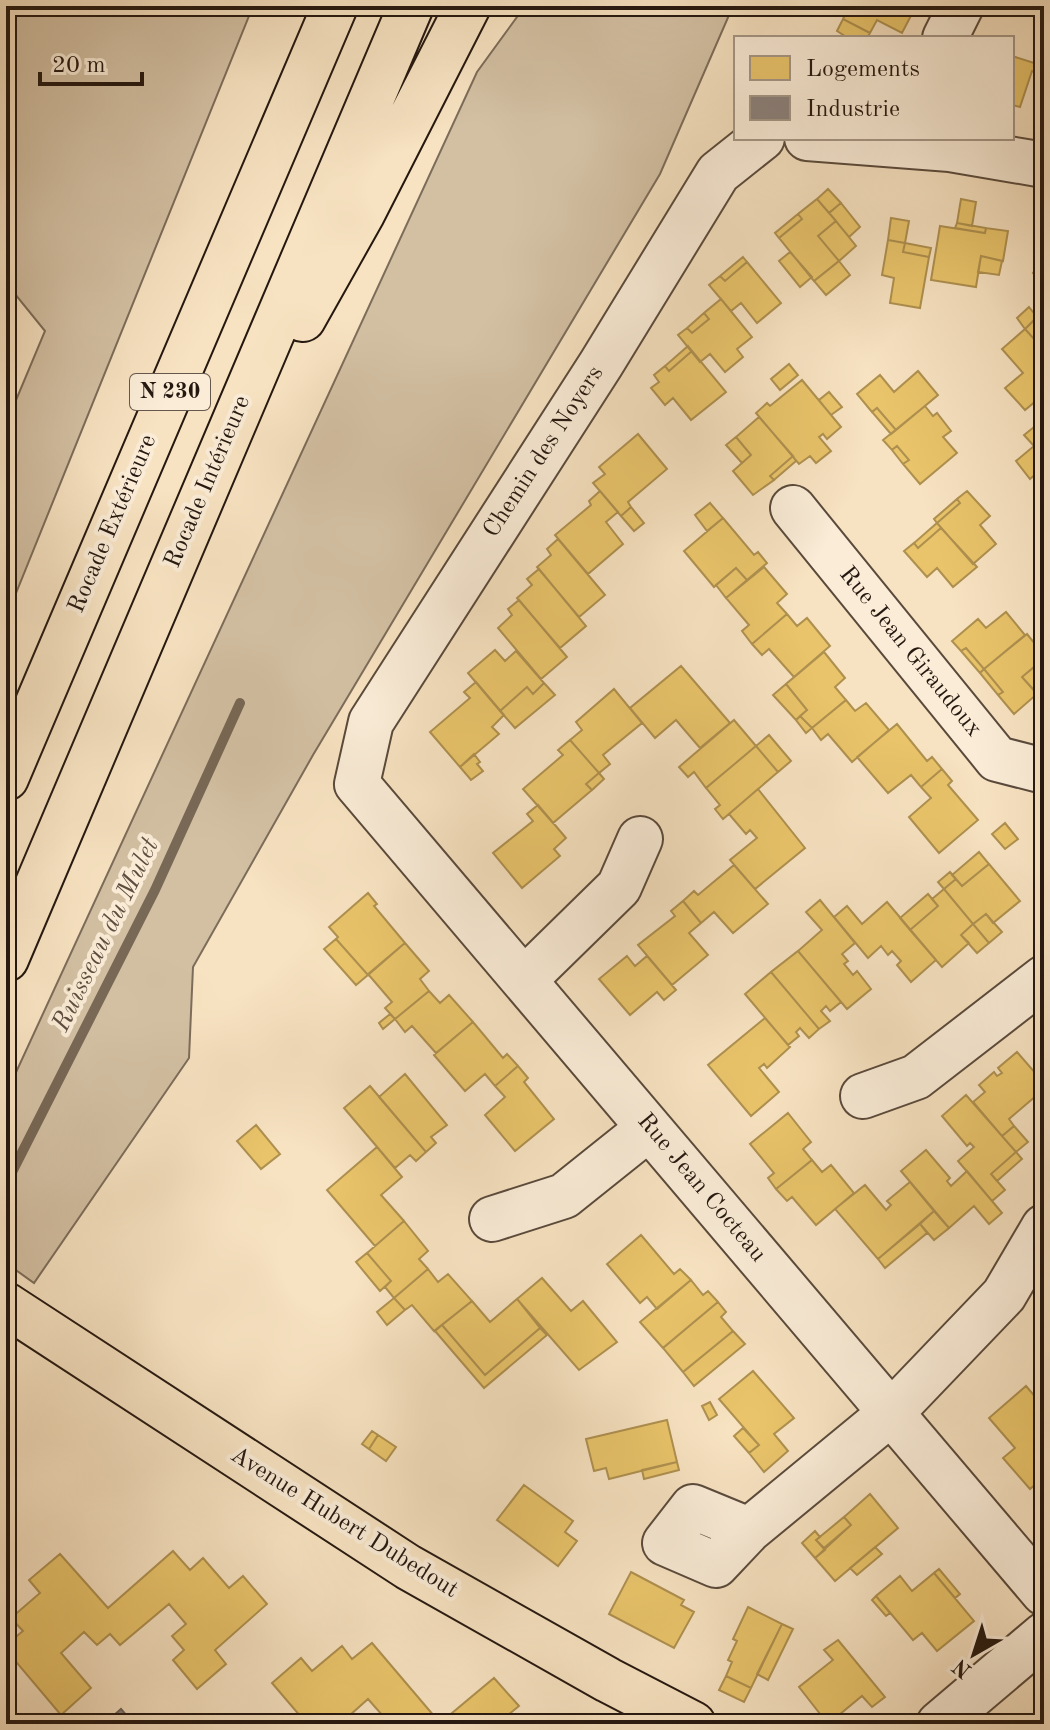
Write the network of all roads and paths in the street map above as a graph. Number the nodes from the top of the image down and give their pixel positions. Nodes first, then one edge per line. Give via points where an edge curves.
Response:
1 (311, 6) edge
2 (335, 6) edge
3 (411, 6) edge
4 (468, 6) edge
5 (961, 6) edge
6 (946, 36) edge
7 (759, 140) edge
8 (864, 140) edge
9 (892, 141) edge
10 (266, 163) junction
11 (1044, 165) edge
12 (201, 500) junction
13 (793, 508) dead end
14 (1044, 771) edge
15 (6, 778) edge
16 (357, 784) joint
17 (640, 839) dead end
18 (6, 959) edge
19 (1044, 978) edge
20 (524, 980) junction
21 (863, 1096) dead end
22 (649, 1128) junction
23 (492, 1219) dead end
24 (1044, 1227) edge
25 (6, 1305) edge
26 (891, 1413) junction
27 (749, 1530) dead end
28 (1044, 1593) edge
29 (1044, 1635) edge
30 (693, 1724) edge
31 (939, 1724) edge

1 - 10 main road
2 - 10 main road, Rocade Extérieure / N 230
3 - 12 main road, Rocade Intérieure / N 230
4 - 12 main road via 362,214
5 - 6 street
7 - 16 street, Chemin des Noyers via 718,173 371,722
8 - 9 street
9 - 11 street
10 - 15 main road, Rocade Extérieure / N 230
12 - 18 main road, Rocade Intérieure / N 230
13 - 14 street, Rue Jean Giraudoux via 997,759
16 - 20 street, Rue Jean Cocteau
17 - 20 street via 619,887
19 - 21 street via 916,1077
20 - 22 street, Rue Jean Cocteau
22 - 23 street via 564,1196
22 - 26 street, Rue Jean Cocteau
24 - 26 street via 1004,1295
25 - 30 main road, Avenue Hubert Dubedout via 408,1567
26 - 27 street
26 - 28 street, Rue Jean Cocteau
29 - 31 street

